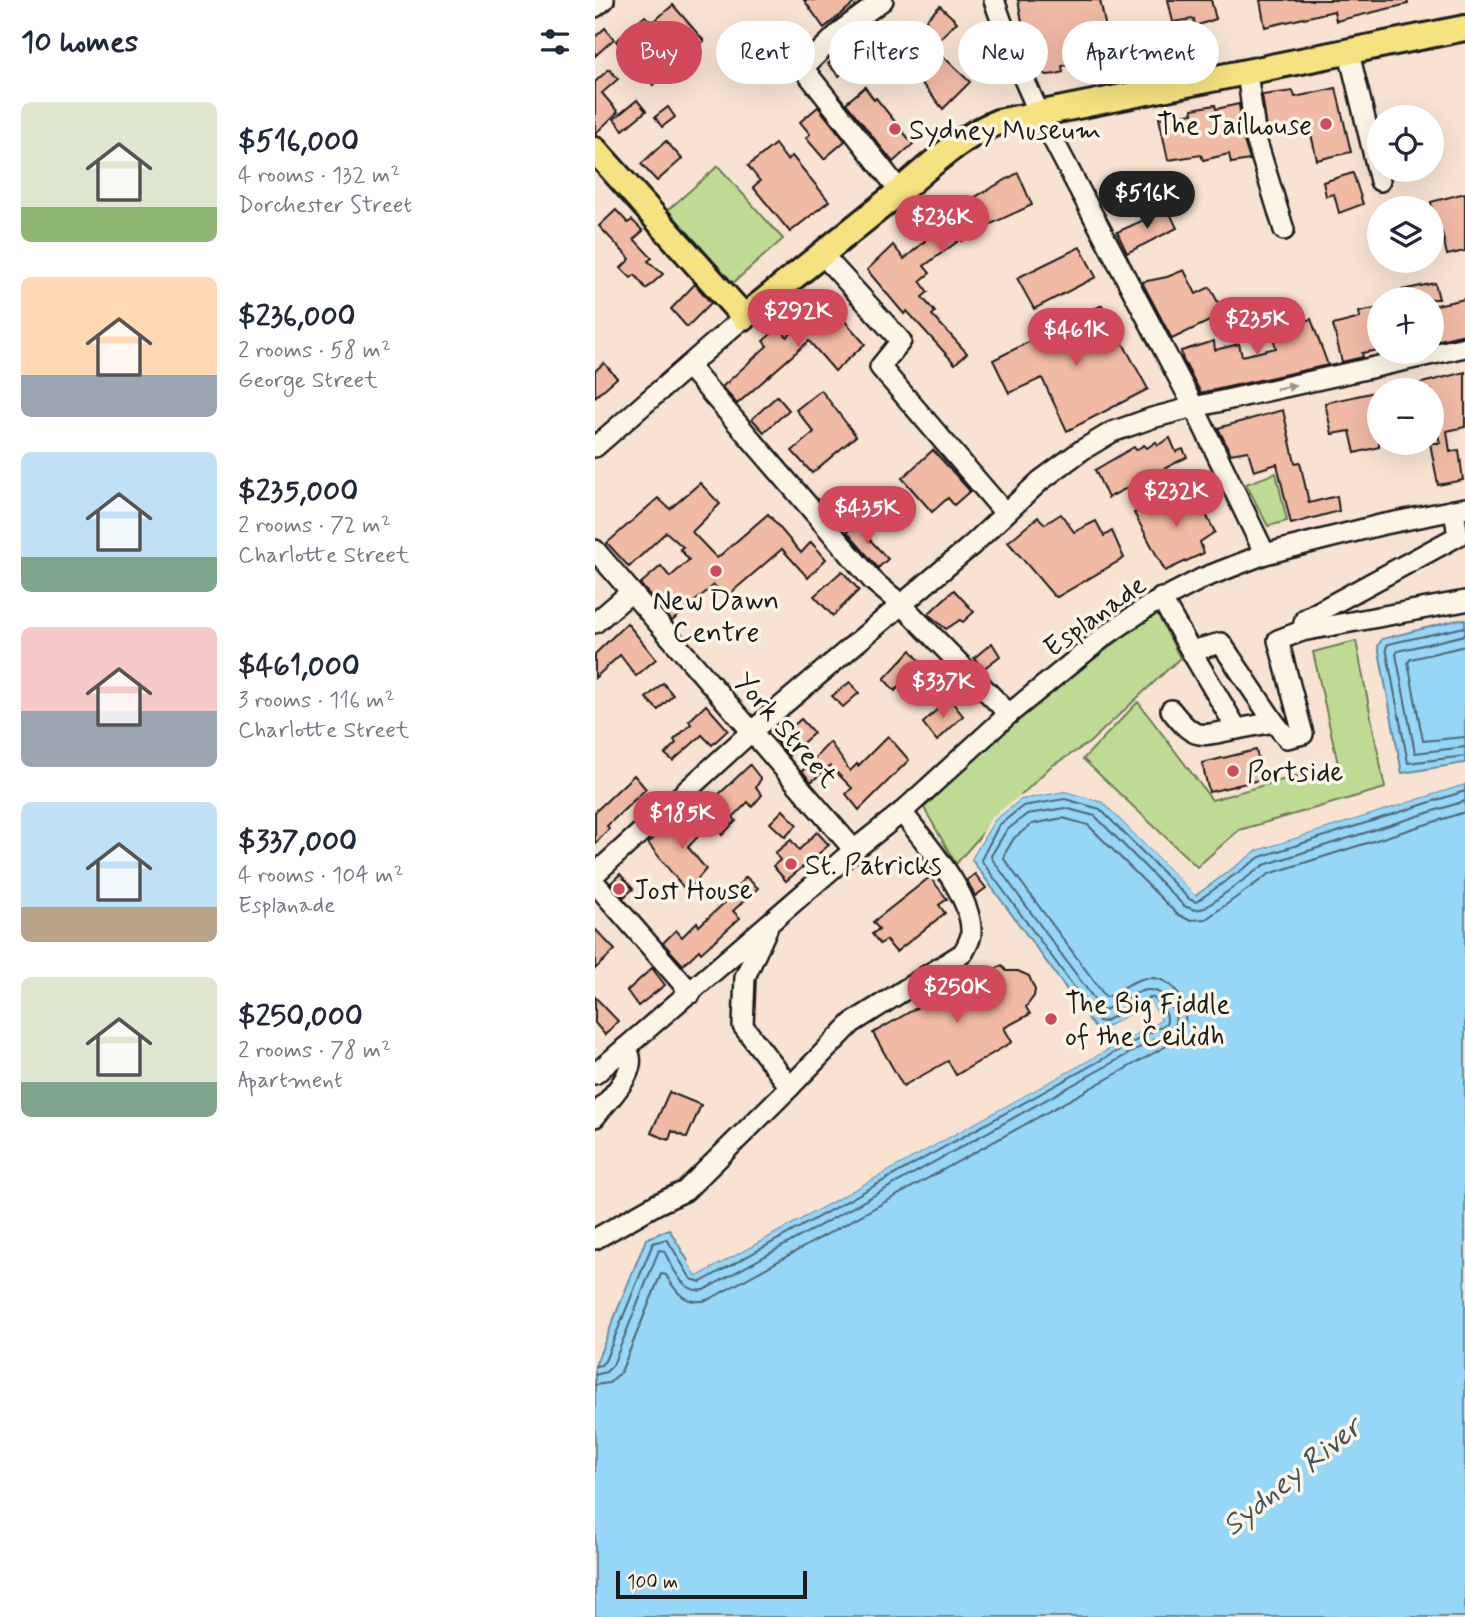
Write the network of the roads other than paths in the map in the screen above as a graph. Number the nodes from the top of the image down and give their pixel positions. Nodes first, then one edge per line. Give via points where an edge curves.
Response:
1 (604, 0) edge
2 (883, 0) edge
3 (994, 0) edge
4 (595, 7) edge
5 (1465, 28) edge
6 (1349, 53) junction
7 (1247, 72) junction
8 (1038, 113) junction
9 (1367, 127) edge
10 (595, 150) edge
11 (900, 191) junction
12 (1284, 230) dead end
13 (822, 254) junction
14 (744, 317) junction
15 (1465, 347) edge
16 (688, 366) junction
17 (1194, 407) junction
18 (595, 447) edge
19 (1460, 509) edge
20 (1005, 513) junction
21 (595, 550) edge
22 (1265, 554) junction
23 (631, 592) junction
24 (1161, 598) junction
25 (1465, 601) edge
26 (902, 605) junction
27 (595, 623) edge
28 (1301, 631) junction
29 (1191, 651) junction
30 (1171, 710) dead end
31 (1009, 715) junction
32 (1275, 722) junction
33 (1237, 729) junction
34 (752, 731) junction
35 (902, 812) junction
36 (854, 850) junction
37 (595, 874) edge
38 (595, 883) edge
39 (771, 921) junction
40 (691, 993) junction
41 (625, 1048) junction
42 (595, 1074) edge
43 (790, 1087) junction
44 (595, 1117) edge
45 (595, 1239) edge

1 - 4 street
2 - 11 street via 842,30 803,68
3 - 8 street
5 - 6 main road
6 - 7 main road
6 - 9 street
7 - 8 main road
7 - 12 street via 1256,139
8 - 11 main road via 998,122 967,136
8 - 17 street
10 - 14 main road
11 - 13 main road
13 - 14 main road
13 - 20 street via 901,341 880,367
14 - 16 street
17 -> 15 street
16 - 18 street
16 - 26 street via 873,581
17 - 20 street via 1112,432 1040,481
17 - 22 street
19 - 22 street, Esplanade
19 - 28 street via 1458,536 1304,619
20 - 26 street
21 - 23 street, York Street
22 - 24 street, Esplanade
23 - 27 street
23 - 34 street, York Street
24 - 29 street
24 - 31 street, Esplanade via 1107,635
25 - 28 street
26 - 31 street
26 - 34 street
28 - 32 street via 1278,640 1303,734 1287,738
29 - 32 street via 1221,643
29 - 33 street
30 - 33 street via 1187,730 1201,736
31 - 35 street, Esplanade
32 - 33 street
34 - 36 street, York Street
34 - 37 street
35 - 36 street, Esplanade
35 - 43 street via 954,884 969,913 972,936 963,953 852,1023
36 - 39 street, Esplanade
38 - 40 street
39 - 40 street, Esplanade
39 - 43 street via 745,977 743,1026
40 - 41 street, Esplanade
41 - 42 street, Esplanade
41 - 44 street via 632,1064 628,1075
43 - 45 street via 685,1191

